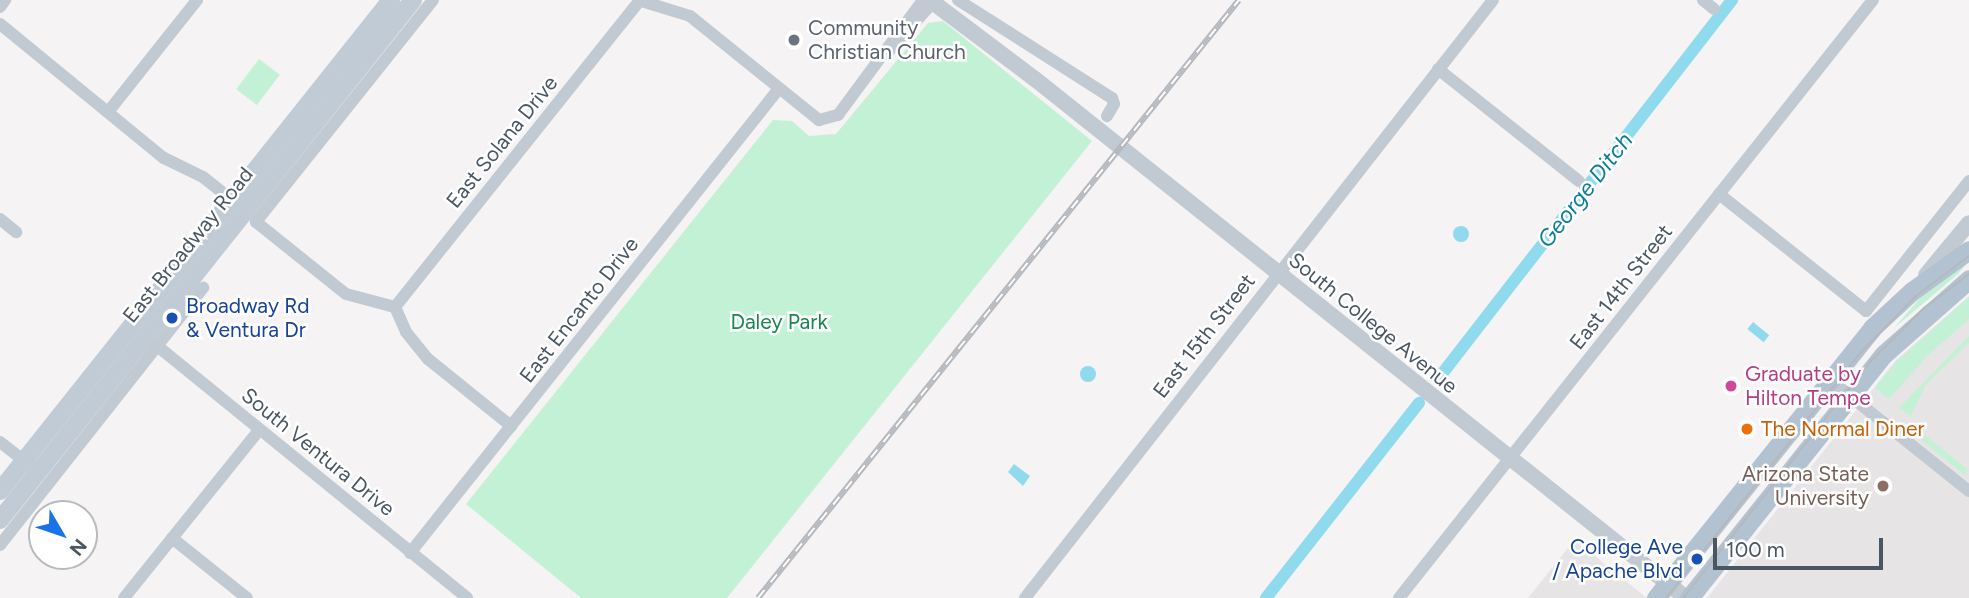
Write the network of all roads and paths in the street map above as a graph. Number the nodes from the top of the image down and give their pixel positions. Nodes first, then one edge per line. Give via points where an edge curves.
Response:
1 (5, 0) edge
2 (197, 0) edge
3 (391, 0) edge
4 (413, 0) edge
5 (433, 0) edge
6 (958, 0) edge
7 (1493, 0) edge
8 (1703, 0) edge
9 (1873, 0) edge
10 (639, 1) edge
11 (933, 1) edge
12 (0, 7) edge
13 (1714, 9) dead end
14 (0, 24) edge
15 (1438, 69) junction
16 (777, 91) junction
17 (108, 113) junction
18 (1107, 116) dead end
19 (1579, 181) dead end
20 (1969, 181) edge
21 (1719, 194) junction
22 (245, 211) junction
23 (0, 219) edge
24 (1969, 223) edge
25 (16, 232) dead end
26 (1969, 250) edge
27 (1278, 273) junction
28 (1969, 279) edge
29 (203, 288) dead end
30 (1912, 291) junction
31 (395, 307) junction
32 (151, 341) junction
33 (1829, 379) junction
34 (1850, 396) junction
35 (511, 426) junction
36 (259, 430) junction
37 (0, 442) edge
38 (1508, 460) junction
39 (31, 467) junction
40 (0, 491) edge
41 (1969, 491) edge
42 (0, 520) edge
43 (172, 538) junction
44 (0, 545) edge
45 (410, 553) junction
46 (1662, 591) edge
47 (124, 598) edge
48 (247, 598) edge
49 (467, 598) edge
50 (1025, 598) edge
51 (1399, 598) edge
52 (1687, 598) edge

1 - 12 street
2 - 17 street
3 - 22 main road, East Broadway Road
4 - 22 main road, East Broadway Road
5 - 22 street
6 - 18 street via 1112,98 1114,104
7 - 15 street, East 15th Street
8 - 13 street
9 - 21 street, East 14th Street
10 - 16 street via 690,16
10 - 31 street, East Solana Drive
11 - 16 street via 838,115 826,120 812,117
11 - 27 street, South College Avenue
14 - 17 street
15 - 19 street
15 - 27 street, East 15th Street
16 - 35 street, East Encanto Drive
17 - 22 street via 164,158 203,177
20 - 21 street via 1866,311
21 - 38 street, East 14th Street
22 - 31 street via 346,294
22 - 32 main road, East Broadway Road
22 - 39 main road, East Broadway Road
23 - 25 street
24 - 30 street
26 - 30 main road
27 - 38 street, South College Avenue
27 - 50 street, East 15th Street
28 - 34 main road via 1904,333
29 - 32 street
30 - 33 main road
31 - 35 street via 406,332 428,359
32 - 36 street, South Ventura Drive
32 - 39 main road, East Broadway Road
32 - 44 street
33 - 34 street
33 - 46 main road
34 - 41 street
34 - 52 main road
35 - 45 street, East Encanto Drive
36 - 43 street
36 - 45 street, South Ventura Drive
37 - 39 street
38 - 46 street, South College Avenue
38 - 51 street, East 14th Street
39 - 40 main road, East Broadway Road
39 - 42 main road, East Broadway Road
43 - 47 street
43 - 48 street
45 - 49 street, South Ventura Drive
46 - 52 street, South College Avenue

